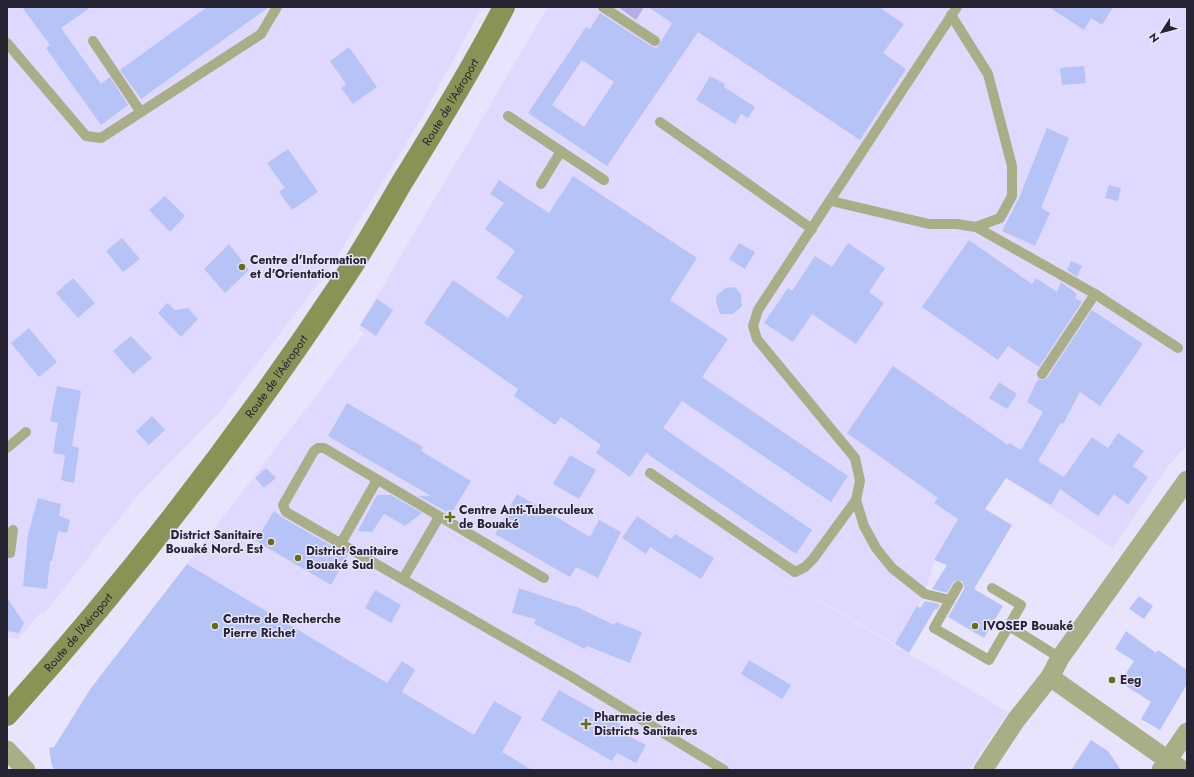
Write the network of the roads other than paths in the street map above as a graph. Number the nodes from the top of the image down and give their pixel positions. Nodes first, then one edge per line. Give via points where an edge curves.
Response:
1 (277, 7) edge
2 (504, 7) edge
3 (604, 7) edge
4 (954, 11) edge
5 (93, 41) dead end
6 (655, 41) dead end
7 (7, 43) edge
8 (140, 111) junction
9 (508, 116) dead end
10 (660, 122) dead end
11 (561, 151) junction
12 (604, 180) dead end
13 (541, 184) dead end
14 (831, 201) junction
15 (976, 227) junction
16 (812, 229) junction
17 (1094, 294) junction
18 (1178, 348) dead end
19 (1042, 374) dead end
20 (26, 432) dead end
21 (7, 448) edge
22 (650, 473) dead end
23 (376, 480) junction
24 (1187, 480) edge
25 (856, 500) junction
26 (439, 517) junction
27 (13, 530) dead end
28 (341, 543) junction
29 (7, 553) edge
30 (544, 578) dead end
31 (403, 579) junction
32 (958, 586) dead end
33 (992, 588) dead end
34 (950, 600) junction
35 (1009, 626) junction
36 (1060, 658) junction
37 (1050, 677) junction
38 (7, 715) edge
39 (1187, 732) edge
40 (7, 750) edge
41 (1170, 767) edge
42 (26, 770) edge
43 (724, 770) edge
44 (982, 770) edge

1 - 8 lane via 261,34
2 - 38 main road, Route de l'Aéroport via 438,125 345,276 254,407 145,552 49,669
3 - 6 lane
4 - 14 lane
4 - 15 lane via 988,74 1012,166 1012,196 1000,218
5 - 8 lane
7 - 8 lane via 86,136 101,138
9 - 11 lane
10 - 16 lane
11 - 12 lane
11 - 13 lane
14 - 15 lane via 929,224
14 - 16 lane
15 - 17 lane
16 - 25 lane via 758,310 753,326 757,339 855,458 860,481
17 - 18 lane
17 - 19 lane
20 - 21 lane
22 - 25 lane via 795,572 813,559
23 - 26 lane
23 - 28 lane
23 - 28 lane via 324,448 318,448 294,484 283,505 286,512
24 - 36 street
25 - 34 lane via 864,526 876,548 892,568 924,594
26 - 30 lane
26 - 31 lane
27 - 29 lane via 10,553
28 - 31 lane
31 - 43 lane via 572,676
32 - 34 lane
33 - 35 lane via 1021,605
34 - 35 lane via 934,628 989,660
35 - 36 lane
36 - 37 street
37 - 41 street
37 - 44 street via 1016,720
39 - 41 street
40 - 42 street

